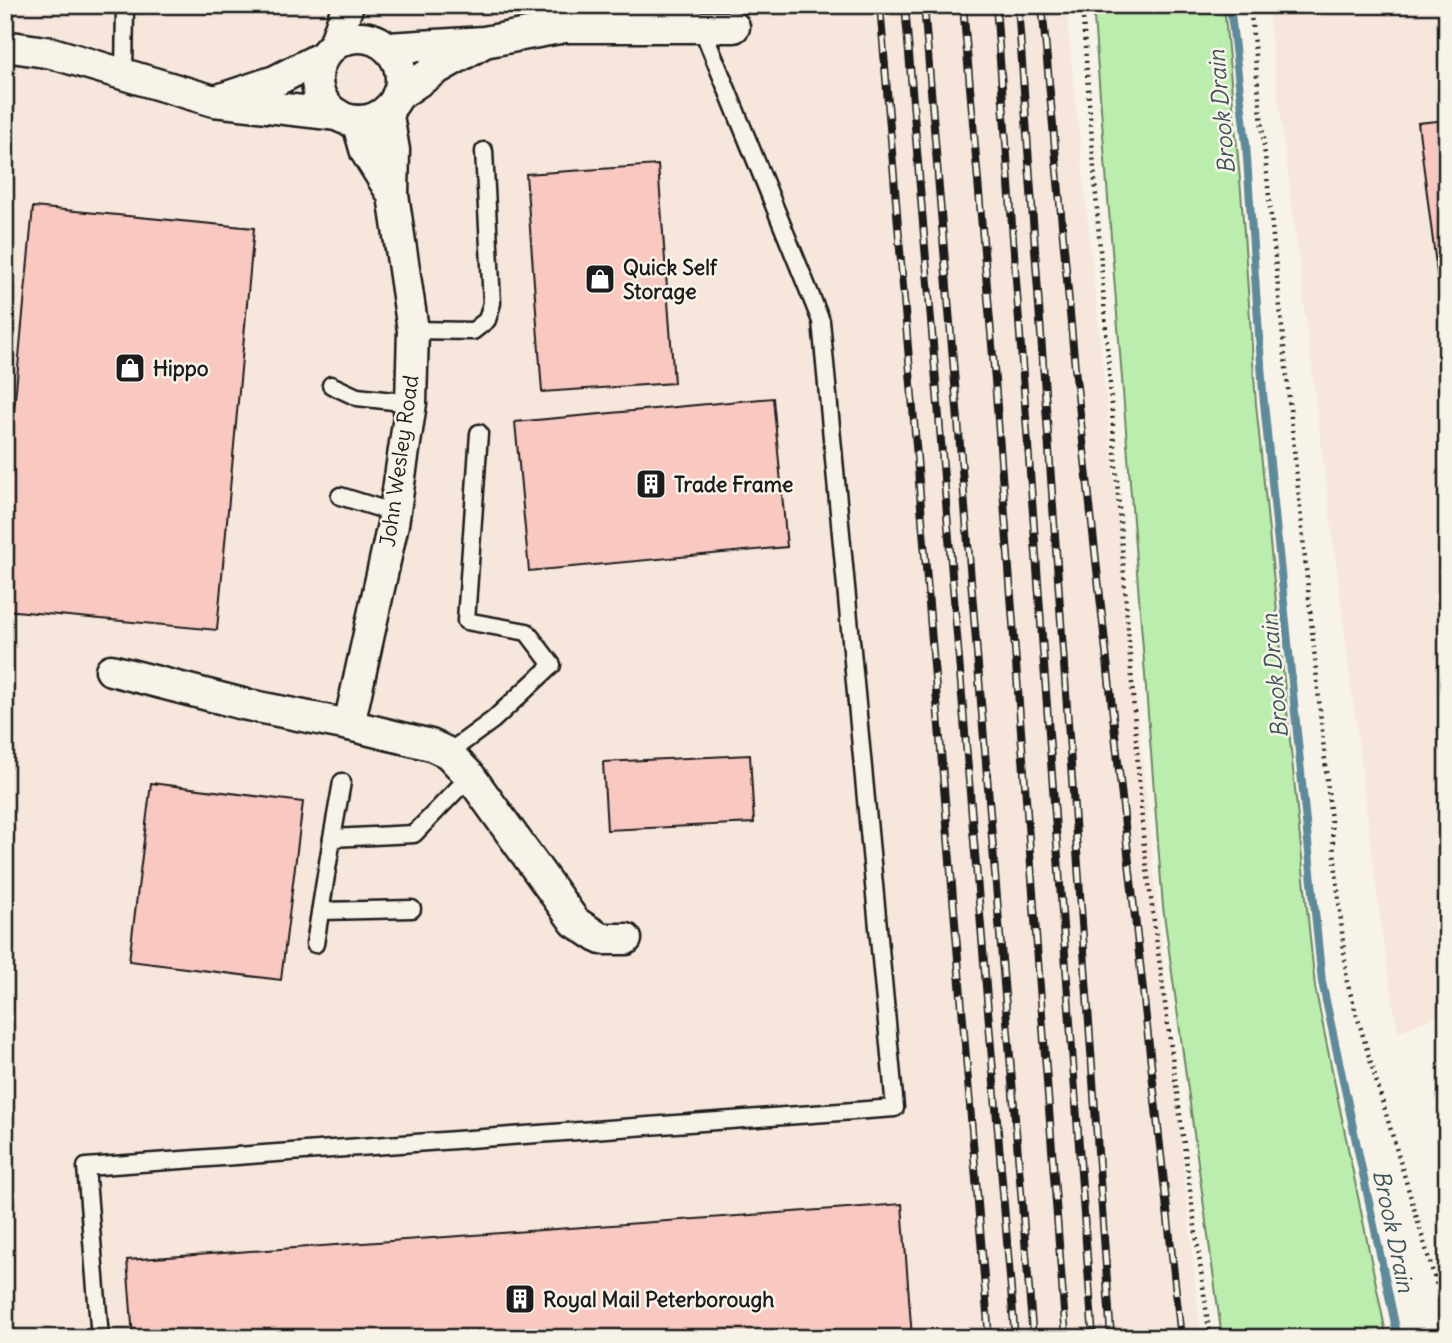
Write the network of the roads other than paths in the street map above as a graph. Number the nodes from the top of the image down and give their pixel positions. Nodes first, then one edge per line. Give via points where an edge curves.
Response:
1 (125, 5) edge
2 (348, 5) edge
3 (365, 5) edge
4 (565, 16) edge
5 (734, 22) dead end
6 (702, 28) junction
7 (484, 42) junction
8 (384, 45) junction
9 (5, 46) edge
10 (328, 51) junction
11 (124, 75) junction
12 (214, 101) junction
13 (392, 103) junction
14 (347, 118) junction
15 (484, 151) dead end
16 (393, 195) junction
17 (414, 330) junction
18 (331, 384) dead end
19 (411, 403) junction
20 (479, 433) dead end
21 (340, 496) dead end
22 (395, 513) junction
23 (111, 670) dead end
24 (349, 725) junction
25 (448, 753) junction
26 (470, 776) junction
27 (342, 782) dead end
28 (332, 838) junction
29 (412, 909) dead end
30 (321, 911) junction
31 (626, 939) dead end
32 (315, 944) dead end
33 (100, 1338) edge

1 - 11 lane
2 - 10 street
3 - 8 street
4 - 6 street
4 - 7 street
5 - 6 street
6 - 33 lane via 821,321 895,1108 86,1167
7 - 8 street
7 - 13 street via 435,70
8 - 10 street via 356,37
8 - 13 street via 400,68 401,82
9 - 11 street via 52,53
10 - 12 street via 275,81
10 - 14 street via 317,83 328,107
11 - 12 street
12 - 14 street
13 - 14 street via 368,120
13 - 16 street, John Wesley Road
14 - 16 street, John Wesley Road
15 - 17 lane via 492,303 487,320 472,331
16 - 17 street, John Wesley Road
17 - 19 street, John Wesley Road
18 - 19 lane via 357,397
19 - 22 street, John Wesley Road
20 - 25 lane via 466,621 527,632 552,665 493,720
21 - 22 lane
22 - 24 street, John Wesley Road
23 - 24 street
24 - 25 street
25 - 26 street
26 - 28 lane via 415,834
26 - 31 street via 575,922 601,939
27 - 28 lane
28 - 30 lane
29 - 30 lane
30 - 32 lane

